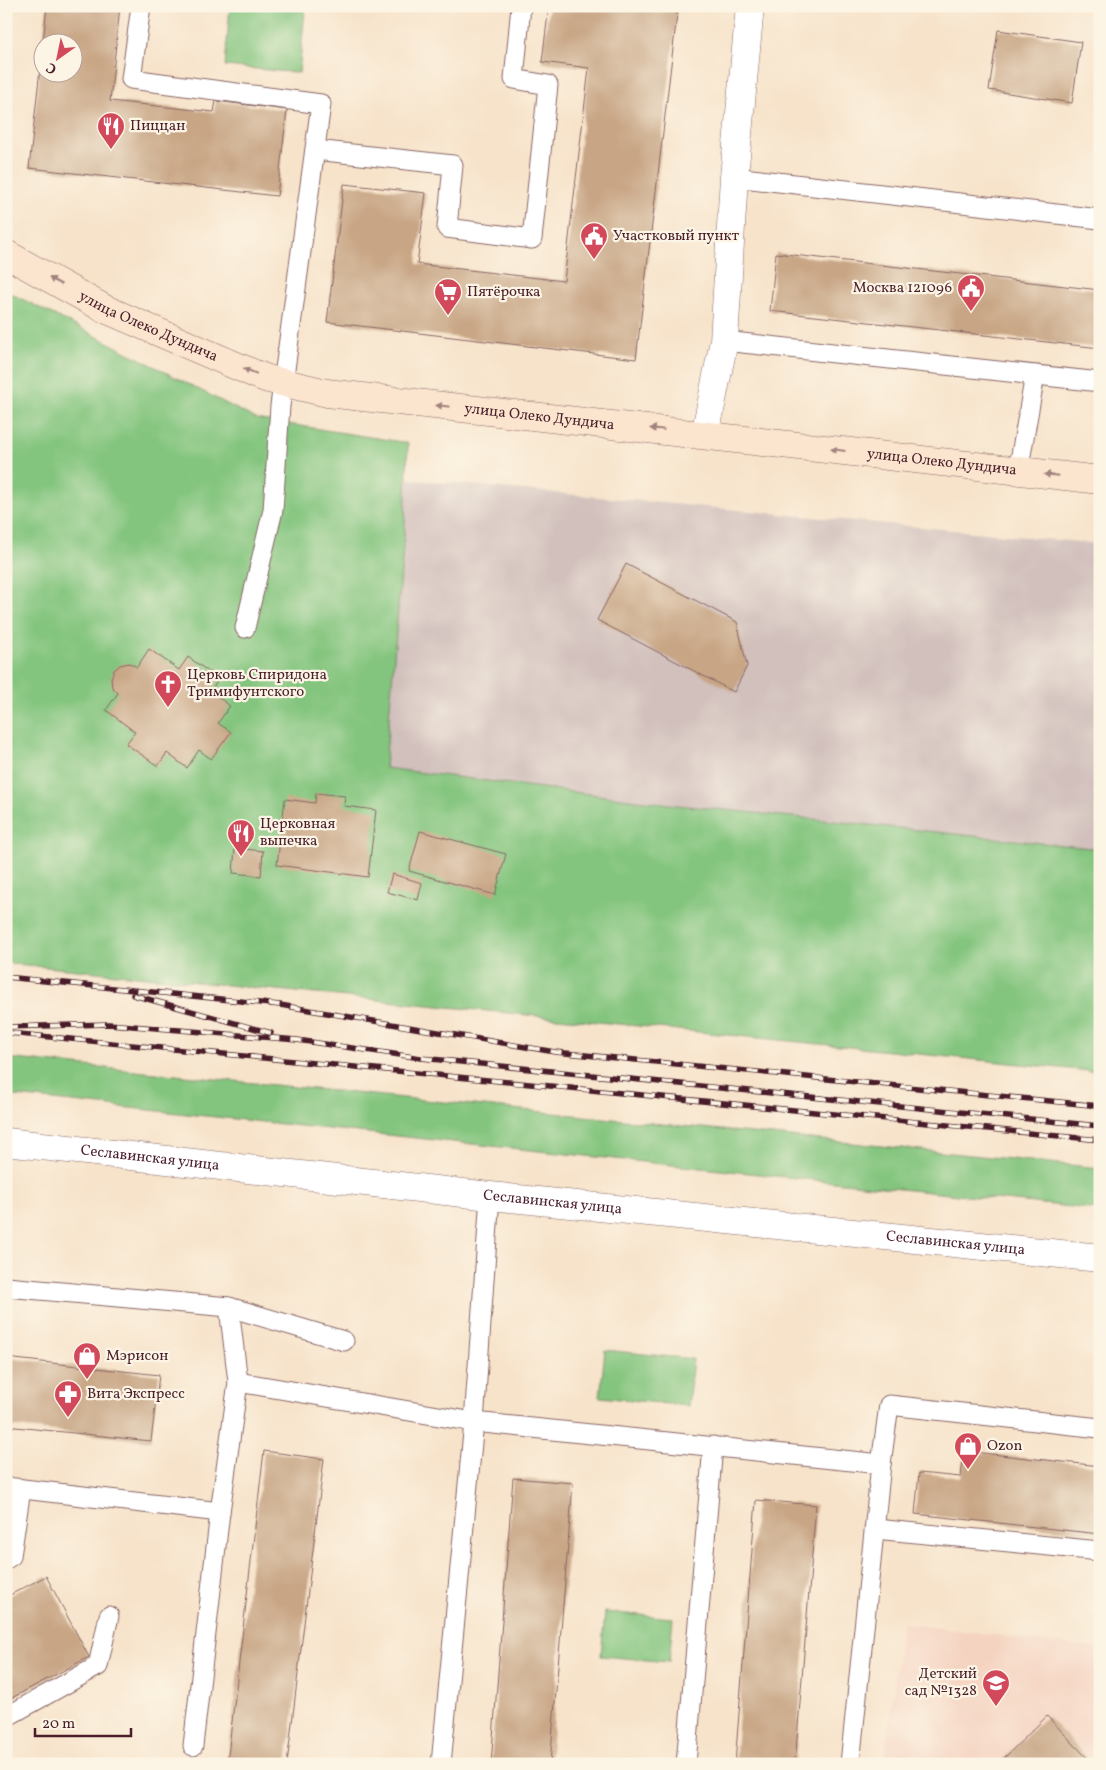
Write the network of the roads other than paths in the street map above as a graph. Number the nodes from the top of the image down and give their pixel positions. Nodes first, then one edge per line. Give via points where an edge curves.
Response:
1 (141, 6) edge
2 (521, 6) edge
3 (750, 6) edge
4 (315, 150) junction
5 (734, 177) junction
6 (1100, 219) edge
7 (6, 254) edge
8 (724, 341) junction
9 (1035, 375) junction
10 (283, 382) junction
11 (1100, 382) edge
12 (705, 435) junction
13 (1018, 472) junction
14 (1100, 480) edge
15 (245, 628) dead end
16 (6, 1142) edge
17 (490, 1196) junction
18 (1100, 1258) edge
19 (6, 1287) edge
20 (229, 1307) junction
21 (344, 1341) dead end
22 (238, 1382) junction
23 (474, 1422) junction
24 (1100, 1428) edge
25 (713, 1446) junction
26 (881, 1464) junction
27 (14, 1488) edge
28 (220, 1512) junction
29 (874, 1529) junction
30 (1100, 1551) edge
31 (6, 1558) edge
32 (109, 1616) dead end
33 (6, 1717) edge
34 (193, 1746) dead end
35 (441, 1764) edge
36 (686, 1764) edge
37 (850, 1764) edge

1 - 4 lane via 131,78 321,104
2 - 4 lane via 514,79 548,85 532,239 447,228 453,165
3 - 5 street
4 - 10 lane
5 - 6 lane
5 - 8 street
10 -> 7 street, улица Олеко Дундича via 255,374 105,309
8 - 9 lane
8 - 12 street
9 - 11 lane
9 - 13 lane
12 -> 10 street, улица Олеко Дундича via 327,393
10 - 15 lane via 273,510
13 -> 12 street, улица Олеко Дундича
14 -> 13 street, улица Олеко Дундича
16 - 17 street, Сеславинская улица
17 - 18 street, Сеславинская улица
17 - 23 lane
19 - 20 lane
20 - 21 lane
20 - 22 lane
22 - 23 lane
22 - 28 lane
23 - 25 lane
23 - 35 lane
24 - 26 lane via 889,1405
25 - 26 lane
25 - 36 lane
26 - 29 lane
27 - 28 lane
27 - 31 lane via 11,1556
28 - 34 lane
29 - 30 lane
29 - 37 lane
32 - 33 lane via 98,1666

